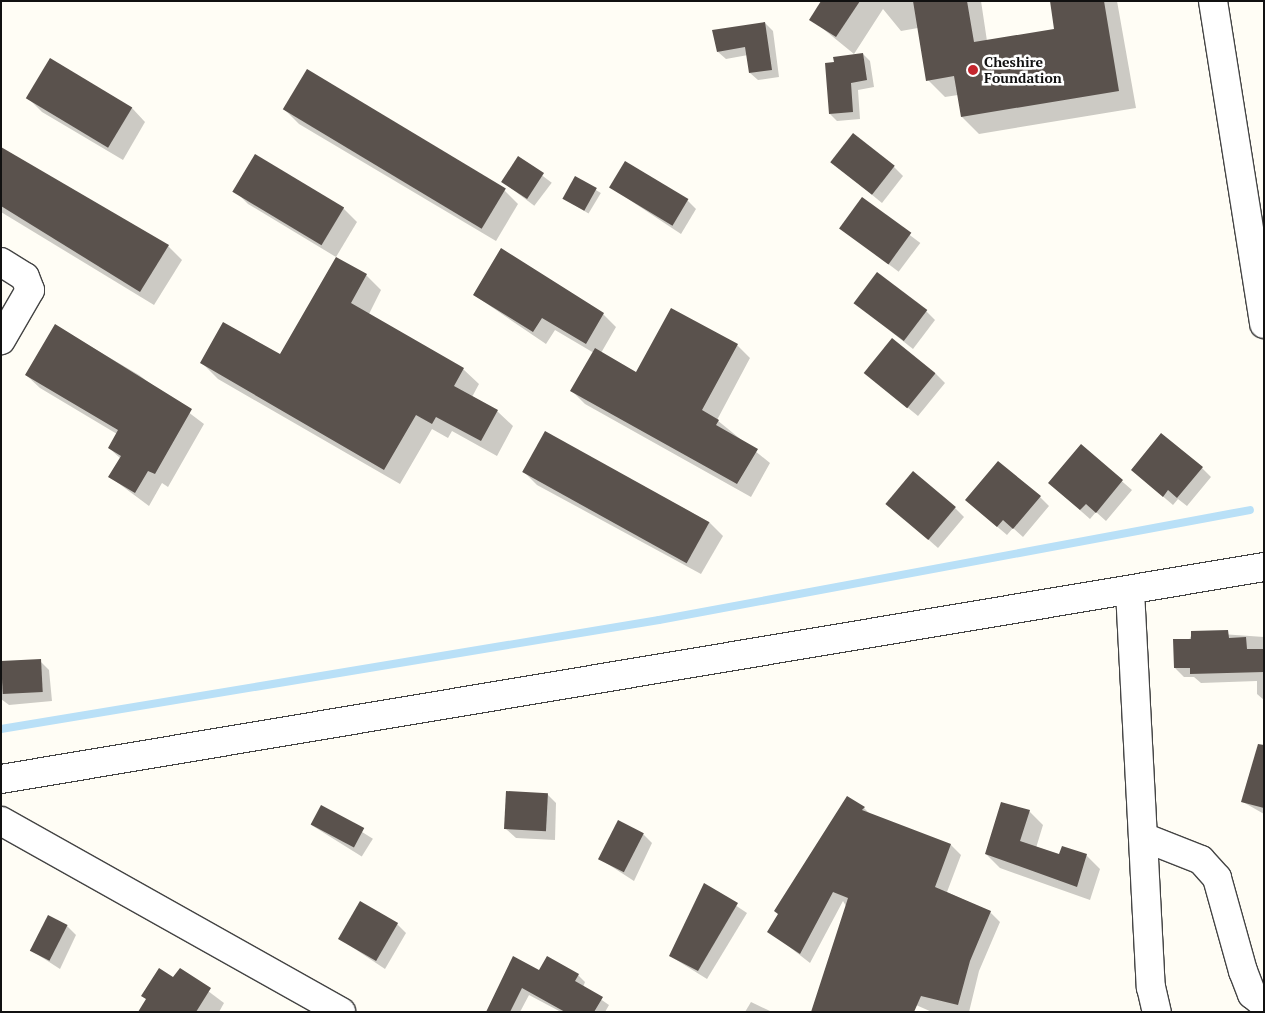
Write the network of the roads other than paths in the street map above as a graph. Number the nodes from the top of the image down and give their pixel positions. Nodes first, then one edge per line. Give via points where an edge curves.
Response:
1 (1213, 1) edge
2 (1, 262) edge
3 (1264, 324) edge
4 (1, 340) edge
5 (1264, 567) edge
6 (1130, 591) junction
7 (1, 779) edge
8 (1, 821) edge
9 (1143, 837) junction
10 (1264, 1004) edge
11 (341, 1012) edge
12 (1157, 1012) edge

1 - 3 street
2 - 4 street via 25,277 30,290
5 - 6 street
6 - 7 street
6 - 9 street
8 - 11 street
9 - 10 street via 1201,860 1217,878 1243,972 1252,994
9 - 12 street via 1151,987

